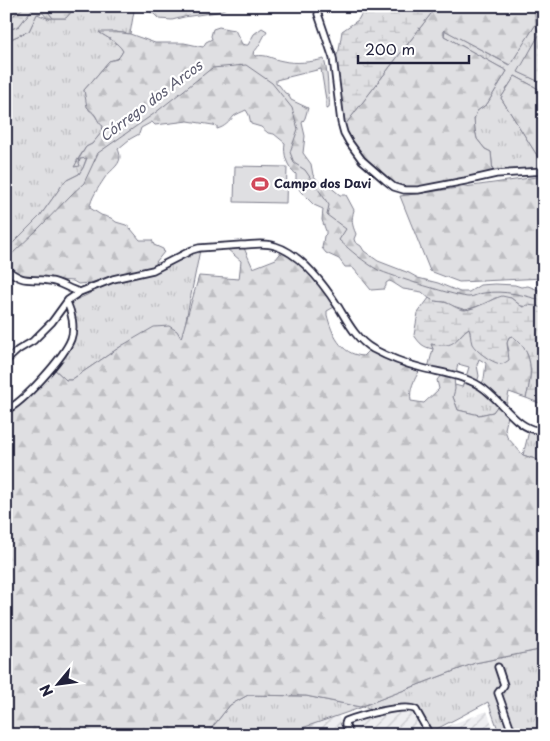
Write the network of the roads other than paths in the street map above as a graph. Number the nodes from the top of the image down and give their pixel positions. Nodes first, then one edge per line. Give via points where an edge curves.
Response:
1 (318, 14) dead end
2 (544, 171) edge
3 (8, 270) edge
4 (80, 292) junction
5 (67, 302) junction
6 (6, 360) edge
7 (6, 410) edge
8 (544, 430) edge
9 (498, 666) dead end
10 (428, 734) edge
11 (350, 735) edge
12 (513, 735) edge

1 - 2 street via 333,58 344,133 362,160 394,187 418,190 491,175
3 - 4 street via 19,278 50,280
4 - 5 street
4 - 8 street via 113,278 153,270 199,248 274,245 299,260 317,278 354,332 372,348 420,368 466,378 481,386 516,420 533,430
5 - 6 street via 33,341
5 - 7 street via 72,317 70,341 40,380 19,402
9 - 12 street via 504,685 498,693
10 - 11 street via 416,710 403,708 346,721

